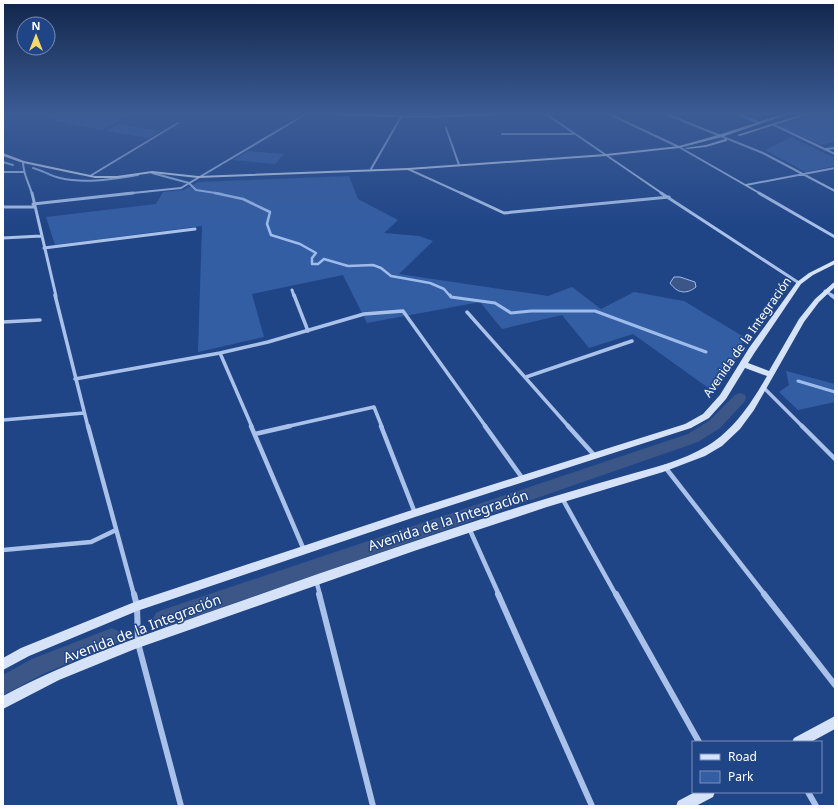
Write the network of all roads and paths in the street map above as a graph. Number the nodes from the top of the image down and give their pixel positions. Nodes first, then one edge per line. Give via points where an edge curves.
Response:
1 (130, 152) edge
2 (241, 152) edge
3 (381, 152) edge
4 (454, 152) edge
5 (600, 152) edge
6 (640, 152) edge
7 (687, 152) edge
8 (760, 152) edge
9 (3, 154) edge
10 (606, 156) junction
11 (23, 162) junction
12 (459, 165) junction
13 (835, 168) edge
14 (371, 169) junction
15 (408, 169) junction
16 (3, 172) edge
17 (23, 172) junction
18 (803, 174) junction
19 (90, 176) junction
20 (198, 177) junction
21 (746, 185) junction
22 (835, 191) edge
23 (670, 197) junction
24 (33, 206) junction
25 (3, 208) edge
26 (195, 229) dead end
27 (41, 236) junction
28 (835, 237) edge
29 (3, 238) edge
30 (44, 248) junction
31 (835, 262) edge
32 (799, 283) junction
33 (835, 284) edge
34 (292, 290) dead end
35 (825, 291) junction
36 (835, 298) edge
37 (467, 312) dead end
38 (40, 320) dead end
39 (3, 322) edge
40 (308, 331) junction
41 (632, 341) dead end
42 (220, 353) junction
43 (744, 365) junction
44 (770, 374) junction
45 (526, 377) junction
46 (76, 379) junction
47 (763, 387) junction
48 (84, 413) junction
49 (3, 420) edge
50 (255, 434) junction
51 (595, 456) junction
52 (835, 459) edge
53 (664, 468) junction
54 (523, 479) junction
55 (562, 498) junction
56 (415, 513) junction
57 (469, 528) junction
58 (116, 530) junction
59 (3, 550) edge
60 (304, 550) junction
61 (316, 579) junction
62 (137, 606) junction
63 (138, 643) junction
64 (3, 664) edge
65 (835, 685) edge
66 (3, 703) edge
67 (835, 722) edge
68 (698, 741) edge
69 (800, 741) edge
70 (706, 793) edge
71 (809, 793) edge
72 (181, 806) edge
73 (373, 806) edge
74 (592, 806) edge
75 (683, 806) edge
76 (816, 806) edge

1 - 19 street
2 - 20 street
3 - 14 street
4 - 12 street
5 - 10 street
6 - 10 street
7 - 21 street
8 - 18 street
9 - 11 street
10 - 12 street
10 - 23 street
11 - 17 street
11 - 19 street
12 - 15 street
13 - 18 street
14 - 15 street
14 - 20 street
15 - 23 street via 504,213
16 - 17 street
17 - 24 street via 29,182
18 - 21 street
18 - 22 street
19 - 20 street via 117,177 152,172
20 - 24 street via 181,188
21 - 28 street
23 - 32 street
24 - 25 street
24 - 27 street
26 - 30 street
27 - 29 street
27 - 30 street
30 - 46 street
31 - 32 street, Avenida de la Integración
32 - 43 street, Avenida de la Integración
33 - 35 street, Avenida de la Integración
34 - 40 street
35 - 36 street
35 - 44 street, Avenida de la Integración via 811,306
37 - 45 street
38 - 39 street
40 - 42 street
40 - 54 street via 364,314 403,311
41 - 45 street
42 - 46 street
42 - 50 street
43 - 44 street
43 - 51 street, Avenida de la Integración via 723,397 706,416 688,426
44 - 47 street, Avenida de la Integración
45 - 51 street
46 - 48 street
47 - 52 street
47 - 53 street, Avenida de la Integración via 734,430 719,443
48 - 49 street
48 - 58 street
50 - 56 street via 374,407
50 - 60 street
51 - 54 street, Avenida de la Integración
53 - 55 street, Avenida de la Integración
53 - 65 street
54 - 56 street, Avenida de la Integración
55 - 57 street, Avenida de la Integración
55 - 68 street
56 - 60 street, Avenida de la Integración
57 - 61 street, Avenida de la Integración
57 - 74 street
58 - 59 street via 91,542
58 - 62 street
60 - 62 street, Avenida de la Integración
61 - 63 street, Avenida de la Integración
61 - 73 street
62 - 63 street
62 - 64 street, Avenida de la Integración via 25,652
63 - 66 street, Avenida de la Integración via 73,668
63 - 72 street
67 - 69 street
70 - 75 street
71 - 76 street

